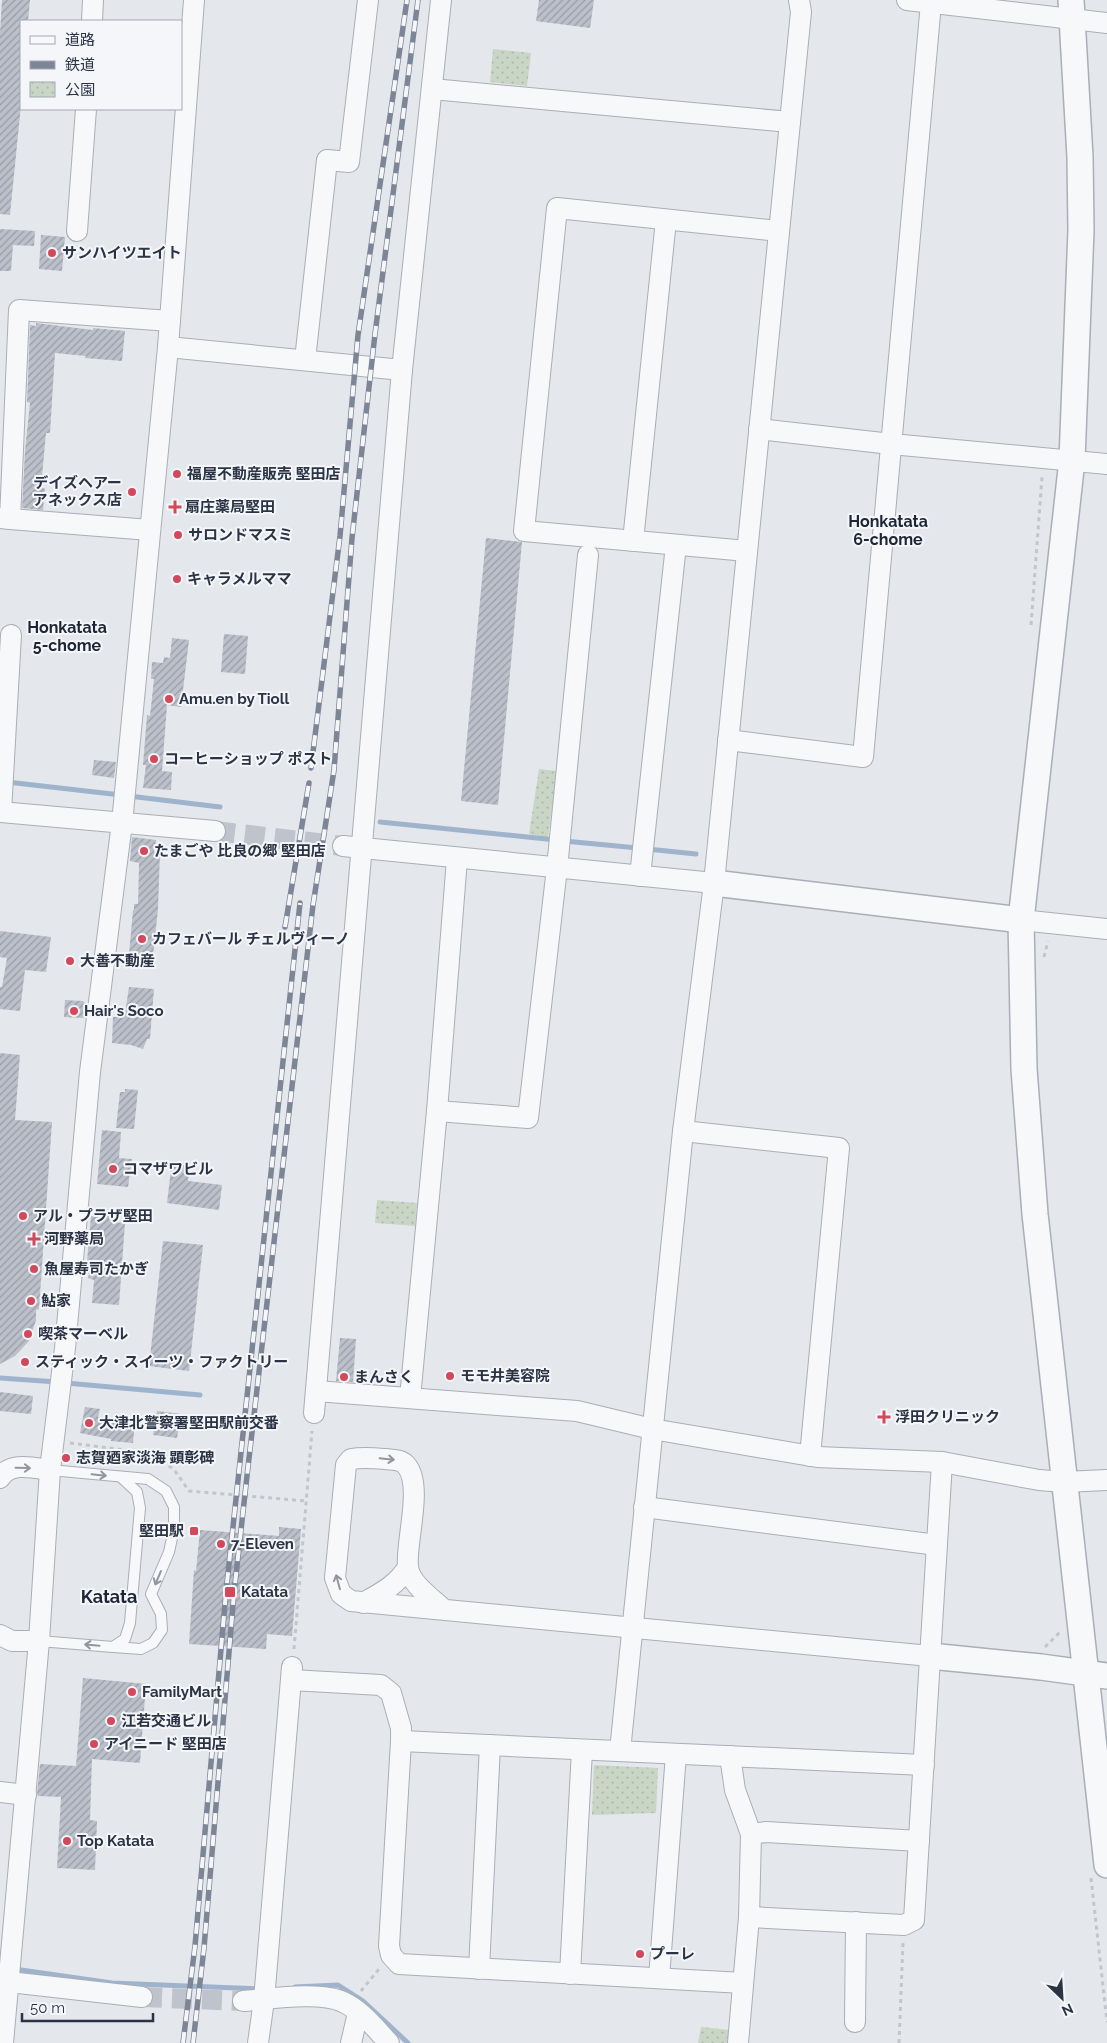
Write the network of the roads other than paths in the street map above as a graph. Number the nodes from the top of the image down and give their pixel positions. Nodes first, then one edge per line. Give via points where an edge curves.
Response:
1 (93, 0) edge
2 (194, 0) edge
3 (368, 0) edge
4 (441, 0) edge
5 (799, 0) edge
6 (907, 0) edge
7 (931, 3) junction
8 (1072, 9) edge
9 (92, 20) edge
10 (1107, 23) edge
11 (432, 89) junction
12 (86, 110) edge
13 (790, 122) junction
14 (666, 220) junction
15 (77, 232) dead end
16 (779, 232) junction
17 (170, 321) junction
18 (168, 347) junction
19 (305, 360) junction
20 (402, 370) junction
21 (760, 429) junction
22 (891, 444) junction
23 (1072, 460) junction
24 (1107, 464) edge
25 (5, 518) edge
26 (150, 530) junction
27 (633, 541) junction
28 (676, 545) junction
29 (747, 551) junction
30 (588, 555) dead end
31 (11, 635) dead end
32 (728, 740) junction
33 (124, 805) junction
34 (0, 812) edge
35 (215, 831) tunnel mouth
36 (353, 847) junction
37 (457, 859) junction
38 (557, 868) junction
39 (640, 876) junction
40 (714, 883) junction
41 (1020, 920) junction
42 (1107, 929) edge
43 (437, 1111) junction
44 (683, 1131) junction
45 (316, 1391) junction
46 (410, 1398) junction
47 (314, 1413) road end
48 (652, 1429) junction
49 (810, 1456) junction
50 (942, 1462) junction
51 (50, 1470) junction
52 (121, 1477) junction
53 (0, 1478) edge
54 (1107, 1480) edge
55 (1064, 1482) junction
56 (644, 1508) junction
57 (937, 1545) junction
58 (408, 1567) junction
59 (132, 1593) junction
60 (151, 1594) junction
61 (363, 1603) junction
62 (444, 1610) junction
63 (632, 1628) junction
64 (0, 1635) edge
65 (39, 1641) junction
66 (112, 1647) junction
67 (930, 1656) junction
68 (1096, 1675) edge
69 (401, 1741) junction
70 (490, 1745) junction
71 (582, 1750) junction
72 (620, 1751) junction
73 (676, 1754) junction
74 (730, 1756) junction
75 (924, 1765) junction
76 (0, 1792) edge
77 (26, 1795) junction
78 (752, 1834) junction
79 (919, 1841) junction
80 (1107, 1865) edge
81 (749, 1917) junction
82 (856, 1922) junction
83 (479, 1969) junction
84 (570, 1974) junction
85 (6, 1975) edge
86 (659, 1978) junction
87 (743, 1983) junction
88 (265, 1991) junction
89 (142, 1996) tunnel mouth
90 (243, 2000) tunnel mouth
91 (358, 2013) junction
92 (855, 2022) dead end
93 (3, 2043) edge
94 (258, 2043) edge
95 (351, 2043) edge
96 (389, 2043) edge
97 (738, 2043) edge

1 - 9 street
2 - 17 street
3 - 19 street via 349,162 328,160
4 - 11 street
5 - 13 street via 801,12
6 - 7 street
7 - 8 street
7 - 22 street
8 - 10 street
8 - 23 street via 1081,230
11 - 13 street
11 - 20 street
12 - 15 street
13 - 16 street
14 - 16 street
14 - 27 street
14 - 27 street via 557,208 524,531
16 - 21 street
17 - 18 street
17 - 25 street via 19,310
18 - 19 street
18 - 26 street
19 - 20 street
20 - 36 street
21 - 22 street
21 - 29 street
22 - 23 street
22 - 32 street via 862,757
23 - 24 street
23 - 41 street
25 - 26 street
26 - 33 street
27 - 28 street
28 - 29 street
28 - 39 street
29 - 32 street
30 - 38 street
31 - 34 street
32 - 40 street
33 - 34 street
33 - 35 street
33 - 51 street via 90,1072 65,1348
36 - 37 street
36 - 45 street
37 - 38 street
37 - 43 street
38 - 39 street
38 - 43 street via 528,1118
39 - 40 street
40 - 41 street
40 - 44 street
41 - 42 street
41 - 55 street via 1024,1069 1034,1205
43 - 46 street
44 - 48 street
44 - 49 street via 839,1148
45 - 46 street
45 - 47 street
46 - 48 street via 577,1411
48 - 49 street
48 - 56 street
49 - 50 street
50 - 55 street
50 - 57 street
51 -> 52 lane
53 -> 51 street via 17,1466
51 - 65 street
52 - 59 lane via 137,1492 140,1508
52 -> 60 lane via 148,1479 166,1492 174,1507 174,1530 169,1552
54 - 55 street
55 - 68 street
56 - 57 street
56 - 63 street
57 - 67 street
58 - 61 street via 386,1591
61 -> 58 street via 350,1601 341,1594 335,1578 346,1465 351,1459 399,1460 407,1466 414,1495
58 - 62 street via 412,1580
59 - 60 lane
59 - 66 lane via 130,1623 124,1639
60 - 66 lane via 161,1614 162,1630 153,1643 141,1649
61 - 62 street
62 - 63 street
63 - 67 street
63 - 72 street
64 - 65 street via 12,1641
66 -> 65 lane
65 - 77 street
67 - 68 street
67 - 75 street
68 - 80 street
69 - 70 street
69 - 83 street via 391,1955 399,1964
69 - 88 street via 401,1728 391,1693 381,1685 292,1673
70 - 71 street
70 - 83 street
71 - 72 street
71 - 84 street
72 - 73 street
73 - 74 street
73 - 86 street
74 - 75 street
74 - 78 street via 735,1790
75 - 79 street
76 - 77 street
77 - 85 street
78 - 79 street via 766,1832
78 - 81 street
79 - 82 street via 914,1920 904,1925
81 - 82 street
81 - 87 street
82 - 92 street
83 - 84 street
84 - 86 street
85 - 89 street
85 - 93 street
86 - 87 street
87 - 97 street
88 - 90 street
88 - 91 street via 326,1996 344,2002
88 - 94 street
91 - 95 street
91 - 96 street

